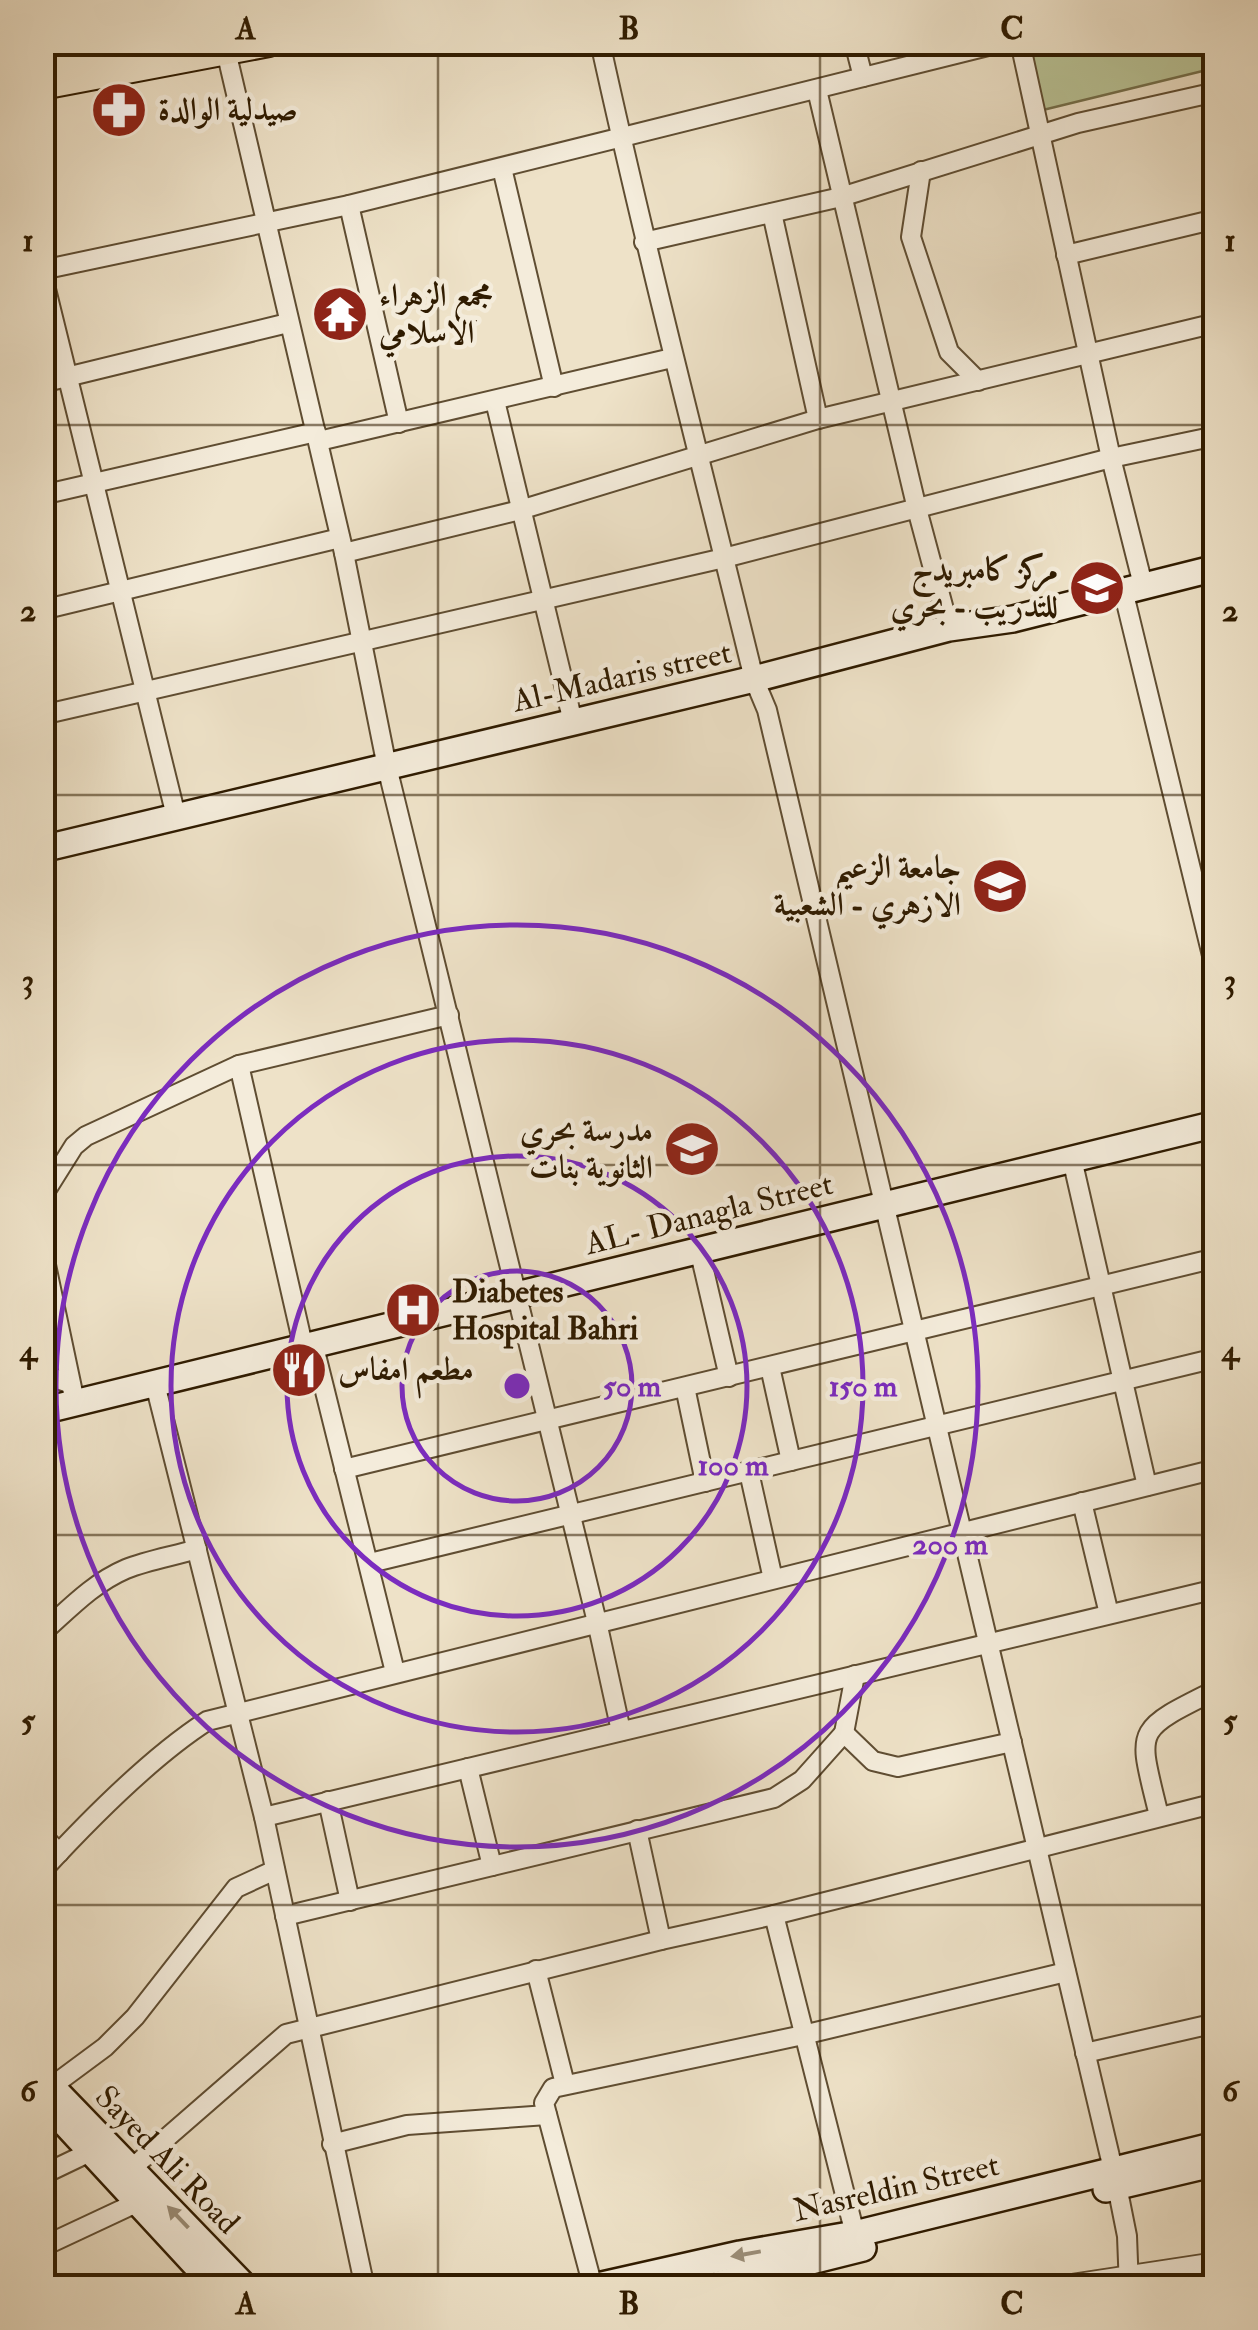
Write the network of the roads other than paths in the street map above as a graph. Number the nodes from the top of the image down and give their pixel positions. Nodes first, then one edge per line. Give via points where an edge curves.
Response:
1 (151, 42) edge
2 (269, 42) edge
3 (600, 42) edge
4 (854, 42) edge
5 (1004, 42) edge
6 (1020, 42) edge
7 (117, 46) edge
8 (226, 50) junction
9 (42, 63) edge
10 (863, 78) junction
11 (42, 85) edge
12 (817, 90) junction
13 (1216, 92) edge
14 (1040, 136) junction
15 (621, 137) junction
16 (502, 168) junction
17 (920, 171) junction
18 (842, 197) junction
19 (349, 205) junction
20 (772, 213) junction
21 (1216, 218) edge
22 (264, 223) junction
23 (644, 242) junction
24 (1066, 254) junction
25 (42, 271) edge
26 (288, 323) junction
27 (1216, 323) edge
28 (1088, 353) junction
29 (672, 358) junction
30 (68, 377) junction
31 (978, 381) junction
32 (42, 383) edge
33 (554, 387) junction
34 (495, 401) junction
35 (892, 401) junction
36 (818, 419) junction
37 (399, 423) junction
38 (318, 436) junction
39 (1216, 436) edge
40 (696, 456) junction
41 (1111, 458) junction
42 (96, 482) junction
43 (42, 495) edge
44 (917, 508) junction
45 (520, 510) junction
46 (342, 545) junction
47 (724, 558) junction
48 (1216, 568) edge
49 (1133, 588) junction
50 (121, 591) junction
51 (542, 600) junction
52 (42, 610) edge
53 (949, 628) junction
54 (362, 642) junction
55 (754, 679) junction
56 (146, 690) junction
57 (42, 715) edge
58 (573, 722) junction
59 (386, 767) junction
60 (176, 816) junction
61 (42, 849) edge
62 (1216, 972) edge
63 (449, 1015) junction
64 (239, 1065) junction
65 (1216, 1124) edge
66 (1072, 1159) junction
67 (42, 1197) edge
68 (885, 1204) junction
69 (42, 1246) edge
70 (699, 1250) junction
71 (1216, 1258) edge
72 (1098, 1286) junction
73 (515, 1294) junction
74 (916, 1332) junction
75 (308, 1344) junction
76 (1216, 1358) edge
77 (770, 1367) junction
78 (42, 1374) edge
79 (729, 1377) junction
80 (1120, 1381) junction
81 (156, 1384) junction
82 (685, 1387) junction
83 (72, 1392) junction
84 (42, 1411) edge
85 (546, 1421) junction
86 (938, 1426) junction
87 (791, 1462) junction
88 (344, 1469) junction
89 (1216, 1469) edge
90 (748, 1472) junction
91 (705, 1482) junction
92 (1146, 1486) junction
93 (1082, 1502) junction
94 (568, 1516) junction
95 (962, 1532) junction
96 (196, 1549) junction
97 (370, 1563) junction
98 (773, 1579) junction
99 (1216, 1589) edge
100 (1109, 1614) junction
101 (597, 1622) junction
102 (42, 1634) edge
103 (989, 1643) junction
104 (396, 1672) junction
105 (855, 1675) junction
106 (1216, 1690) edge
107 (238, 1711) junction
108 (621, 1731) junction
109 (844, 1733) junction
110 (1012, 1742) junction
111 (468, 1768) junction
112 (328, 1801) junction
113 (1216, 1803) edge
114 (264, 1816) junction
115 (1159, 1816) junction
116 (638, 1830) junction
117 (42, 1835) edge
118 (1036, 1846) junction
119 (59, 1853) junction
120 (492, 1866) junction
121 (275, 1870) junction
122 (42, 1871) edge
123 (350, 1901) junction
124 (285, 1916) junction
125 (774, 1916) junction
126 (661, 1940) junction
127 (536, 1970) junction
128 (1066, 1972) junction
129 (1216, 2023) edge
130 (308, 2029) junction
131 (803, 2035) junction
132 (1085, 2053) junction
133 (565, 2084) junction
134 (46, 2098) edge
135 (547, 2115) junction
136 (332, 2144) junction
137 (1216, 2145) edge
138 (90, 2152) junction
139 (1216, 2163) edge
140 (132, 2168) junction
141 (42, 2175) edge
142 (1115, 2178) junction
143 (136, 2203) junction
144 (855, 2234) junction
145 (42, 2247) edge
146 (1216, 2262) edge
147 (780, 2278) edge
148 (646, 2281) edge
149 (1128, 2281) edge
150 (591, 2287) edge
151 (218, 2288) edge
152 (246, 2288) edge
153 (365, 2288) edge
154 (703, 2288) edge
155 (1045, 2288) edge

1 - 7 main road
2 - 8 main road
3 - 15 street
4 - 10 street
5 - 10 street
6 - 14 street
7 - 9 main road
8 - 11 main road
8 - 22 street
10 - 12 street
12 - 15 street
12 - 18 street
13 - 14 street
14 - 17 street
14 - 24 street
15 - 16 street
15 - 23 street
16 - 19 street
16 - 33 street
17 - 18 street
17 - 31 street via 911,237 949,352
18 - 20 street
18 - 35 street
19 - 22 street
19 - 37 street
20 - 23 street
20 - 36 street
21 - 24 street
22 - 25 street
22 - 26 street
23 - 29 street
24 - 28 street
25 - 30 street
26 - 30 street
26 - 38 street
27 - 28 street
28 - 31 street
28 - 41 street
29 - 33 street
29 - 40 street
30 - 32 street
30 - 42 street
31 - 35 street
33 - 34 street
34 - 37 street
34 - 45 street
35 - 36 street
35 - 44 street
36 - 40 street
37 - 38 street
38 - 42 street
38 - 46 street
39 - 41 street
40 - 45 street
40 - 47 street
41 - 44 street
41 - 49 street
42 - 43 street
42 - 50 street
44 - 47 street
44 - 53 street
45 - 46 street
45 - 51 street
46 - 50 street
46 - 54 street
47 - 51 street
47 - 55 street
48 - 49 street, Al-Madaris street
49 - 53 street, Al-Madaris street
49 - 62 street
50 - 52 street
50 - 56 street
51 - 54 street
51 - 58 street
53 - 55 street, Al-Madaris street
54 - 56 street
54 - 59 street
55 - 58 street, Al-Madaris street
55 - 68 street via 767,710
56 - 57 street
56 - 60 street
58 - 59 street, Al-Madaris street
59 - 60 street, Al-Madaris street
59 - 63 street
60 - 61 street, Al-Madaris street
63 - 64 street
63 - 73 street
64 - 67 street via 86,1136
64 - 75 street
65 - 66 street, AL- Danagla Street
66 - 68 street, AL- Danagla Street
66 - 72 street
68 - 70 street, AL- Danagla Street
68 - 74 street
69 - 83 street
70 - 73 street, AL- Danagla Street
70 - 79 street
71 - 72 street
72 - 74 street
72 - 80 street
73 - 75 street, AL- Danagla Street
73 - 85 street
74 - 77 street
74 - 86 street
75 - 81 street, AL- Danagla Street
75 - 88 street
76 - 80 street
77 - 79 street
77 - 87 street
78 - 83 street
79 - 82 street
80 - 86 street
80 - 92 street
81 - 83 street, AL- Danagla Street
81 - 96 street
82 - 85 street
82 - 91 street
83 - 84 street, AL- Danagla Street
85 - 88 street
85 - 94 street
86 - 87 street
86 - 95 street
87 - 90 street
88 - 97 street
89 - 92 street
90 - 91 street
90 - 98 street
91 - 94 street
92 - 93 street
93 - 95 street
93 - 100 street
94 - 97 street
94 - 101 street
95 - 98 street
95 - 103 street
96 - 102 street via 110,1578
96 - 107 street
97 - 104 street
98 - 101 street
99 - 100 street
100 - 103 street
101 - 104 street
101 - 108 street
103 - 105 street
103 - 110 street
104 - 107 street
105 - 108 street
105 - 109 street
106 - 115 street via 1145,1733 1142,1748
107 - 114 street
107 - 119 street via 185,1735
108 - 111 street
109 - 110 street via 873,1761 898,1767
109 - 116 street via 788,1792
110 - 118 street
111 - 112 street
111 - 120 street
112 - 114 street
112 - 123 street
113 - 115 street
114 - 121 street
115 - 118 street
116 - 120 street
116 - 126 street
117 - 119 street
118 - 125 street
118 - 128 street
119 - 122 street
120 - 123 street
121 - 124 street
121 - 134 street via 236,1888 136,2017
123 - 124 street
124 - 130 street
125 - 126 street
125 - 131 street
126 - 127 street
127 - 130 street
127 - 133 street
128 - 131 street
128 - 132 street
129 - 132 street
130 - 136 street
130 - 140 street via 272,2044
131 - 133 street
131 - 144 street
132 - 142 street
133 - 135 street via 547,2094
134 - 138 street, Sayed Ali Road
134 - 140 street, Sayed Ali Road
135 - 136 street via 407,2125
135 - 150 street
136 - 153 street
137 - 142 street, Nasreldin Street
138 - 141 street
138 - 143 street, Sayed Ali Road
139 - 142 street, Nasreldin Street
152 -> 140 street, Sayed Ali Road
142 - 144 street, Nasreldin Street
142 - 147 street, Nasreldin Street
142 - 149 street via 1128,2236
143 - 145 street
143 - 151 street, Sayed Ali Road
144 -> 148 street, Nasreldin Street
146 - 149 street
147 - 154 street, Nasreldin Street
148 - 150 street, Nasreldin Street
149 - 155 street

